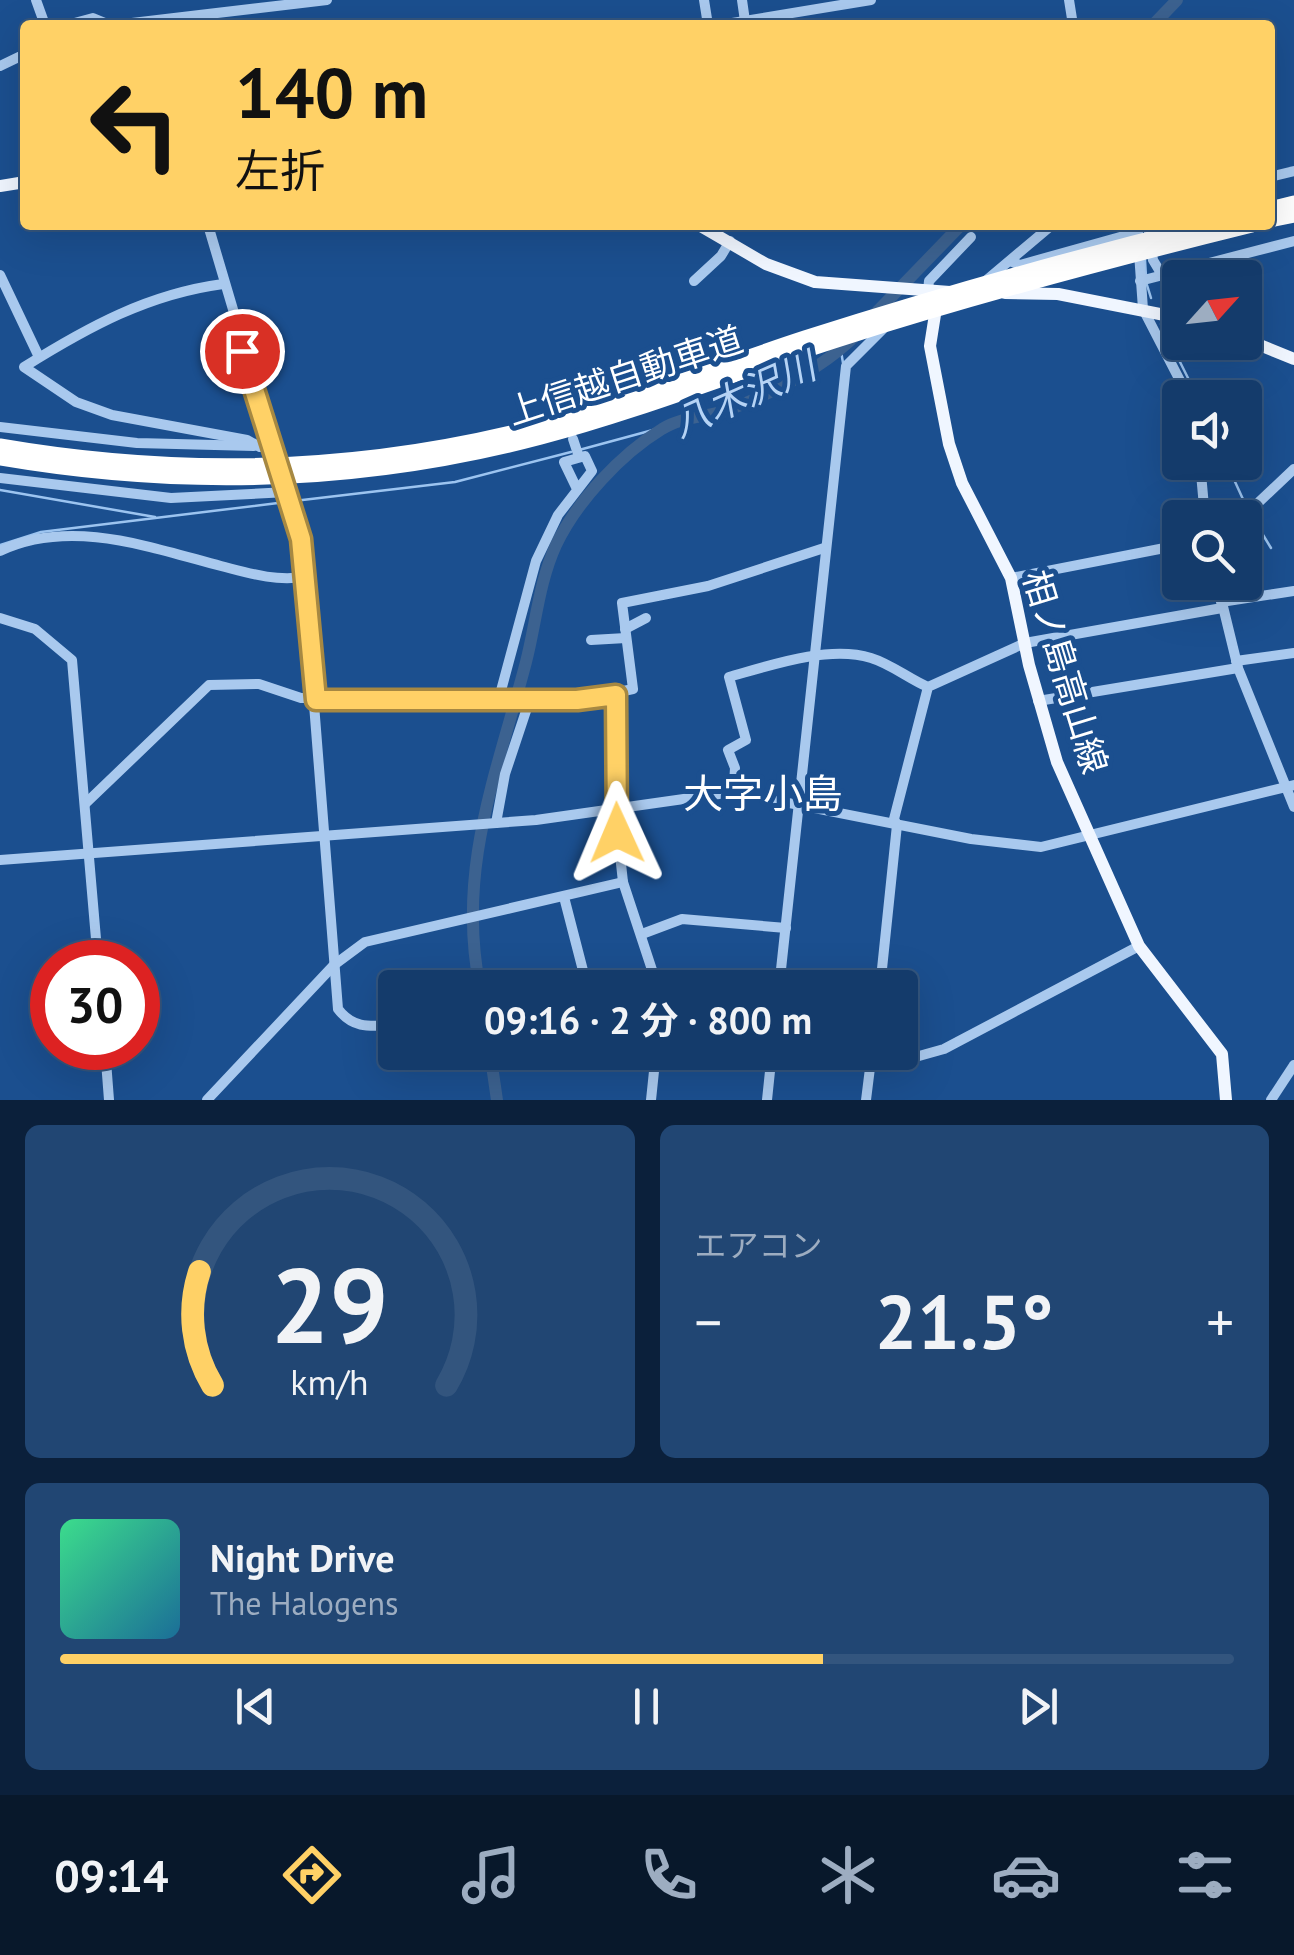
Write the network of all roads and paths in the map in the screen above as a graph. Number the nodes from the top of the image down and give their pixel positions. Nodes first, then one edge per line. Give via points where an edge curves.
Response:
1 (327, 0) edge
2 (778, 0) edge
3 (871, 0) edge
4 (849, 2) edge
5 (288, 3) edge
6 (815, 4) edge
7 (780, 16) junction
8 (153, 20) edge
9 (752, 20) edge
10 (209, 230) edge
11 (709, 230) edge
12 (1046, 230) edge
13 (1188, 230) edge
14 (1271, 230) edge
15 (1150, 233) edge
16 (972, 236) dead end
17 (730, 241) junction
18 (1294, 241) edge
19 (1274, 246) junction
20 (1220, 260) edge
21 (1010, 261) junction
22 (0, 275) edge
23 (1162, 275) joint
24 (694, 280) dead end
25 (1144, 280) junction
26 (223, 284) junction
27 (926, 291) junction
28 (976, 292) junction
29 (1143, 309) junction
30 (1162, 314) edge
31 (1262, 346) edge
32 (39, 358) junction
33 (1294, 358) edge
34 (1180, 380) edge
35 (0, 427) edge
36 (573, 440) dead end
37 (0, 446) edge
38 (260, 446) junction
39 (275, 446) junction
40 (579, 457) junction
41 (0, 458) edge
42 (1294, 469) edge
43 (273, 472) junction
44 (0, 478) edge
45 (577, 489) junction
46 (290, 498) junction
47 (1260, 500) edge
48 (824, 548) junction
49 (1162, 549) edge
50 (0, 551) edge
51 (305, 577) junction
52 (1011, 578) junction
53 (1294, 591) edge
54 (1221, 600) edge
55 (1222, 605) junction
56 (0, 618) edge
57 (646, 618) dead end
58 (625, 634) junction
59 (591, 640) dead end
60 (1024, 643) junction
61 (1294, 653) edge
62 (812, 658) junction
63 (1237, 664) junction
64 (928, 688) junction
65 (616, 695) junction
66 (501, 698) junction
67 (316, 699) junction
68 (530, 699) junction
69 (1038, 701) junction
70 (1290, 785) edge
71 (722, 792) junction
72 (798, 802) junction
73 (84, 804) junction
74 (1294, 807) edge
75 (616, 809) junction
76 (494, 823) junction
77 (898, 825) junction
78 (1088, 835) junction
79 (325, 836) junction
80 (89, 853) junction
81 (0, 860) edge
82 (623, 882) junction
83 (564, 896) junction
84 (786, 928) junction
85 (642, 934) junction
86 (96, 940) edge
87 (1138, 946) junction
88 (334, 964) junction
89 (584, 970) edge
90 (654, 970) edge
91 (781, 970) edge
92 (882, 970) edge
93 (378, 1026) edge
94 (918, 1056) edge
95 (1294, 1065) edge
96 (107, 1070) edge
97 (654, 1070) edge
98 (770, 1070) edge
99 (871, 1070) edge
100 (1280, 1087) junction
101 (1294, 1089) edge
102 (109, 1100) edge
103 (206, 1100) edge
104 (651, 1100) edge
105 (767, 1100) edge
106 (866, 1100) edge
107 (1226, 1100) edge
108 (1271, 1100) edge

1 - 5 street
2 - 7 street
3 - 4 street
4 - 6 street
5 - 8 street
6 - 7 street
7 - 9 street
10 - 26 street
11 - 17 main road
12 - 21 street
13 - 15 highway, 上信越自動車道
14 - 19 street
15 - 21 street via 1020,265
15 - 23 street
15 - 25 street
15 - 43 highway, 上信越自動車道 via 540,426
16 - 27 street
17 - 24 street
17 - 27 main road via 766,264 815,282
18 - 19 street
19 - 20 street
21 - 28 street
22 - 32 street
23 - 25 street
25 - 29 street
26 - 32 street via 177,290 111,315
26 - 39 street
27 - 28 main road
27 - 48 street via 846,366
27 - 52 main road, 相ノ島高山線 via 950,444 962,483
28 - 29 main road via 1058,294
29 - 30 main road
29 - 34 street
31 - 33 main road
32 - 38 street via 24,367 76,402
35 - 38 street via 137,444
36 - 40 street
37 - 43 highway, 上信越自動車道
38 - 39 street
39 - 46 street
40 - 45 street via 564,462
40 - 45 street via 585,456 592,471
41 - 43 highway, 上信越自動車道 via 134,474
42 - 47 street
44 - 46 street via 171,498
45 - 66 street via 536,561
46 - 51 street
48 - 58 street via 708,586 622,604
48 - 62 street
49 - 52 street
50 - 51 street via 64,533 156,548 266,579
51 - 67 street
52 - 60 main road, 相ノ島高山線
53 - 55 street
54 - 55 street
55 - 60 street
55 - 63 street
56 - 73 street via 34,629 72,660
57 - 58 street
58 - 59 street
58 - 65 street via 634,690
60 - 64 street
60 - 69 main road, 相ノ島高山線
61 - 63 street
62 - 64 street via 854,654
62 - 71 street via 730,678 746,740 728,750 734,784
62 - 72 street
63 - 69 street
63 - 70 street
64 - 77 street via 894,819
65 - 68 street
65 - 75 street
66 - 67 street
66 - 68 street
67 - 73 street via 258,684 208,686
67 - 79 street
68 - 76 street
69 - 78 main road, 相ノ島高山線
70 - 74 street
70 - 78 street
71 - 72 street
71 - 75 street
72 - 77 street
72 - 84 street
73 - 80 street
75 - 76 street
75 - 82 street
76 - 79 street
77 - 78 street via 1014,846
77 - 92 street
78 - 87 main road, 相ノ島高山線
79 - 80 street
79 - 88 street
80 - 81 street
80 - 86 street
82 - 83 street
82 - 85 street
83 - 88 street via 366,942
83 - 89 street
84 - 85 street via 682,919
84 - 91 street
85 - 90 street
87 - 94 street via 944,1049
87 - 107 main road, 相ノ島高山線 via 1222,1054
88 - 93 street via 338,1009 348,1021
88 - 103 street
95 - 100 street
96 - 102 street
97 - 104 street
98 - 105 street
99 - 106 street
100 - 101 street
100 - 108 street

